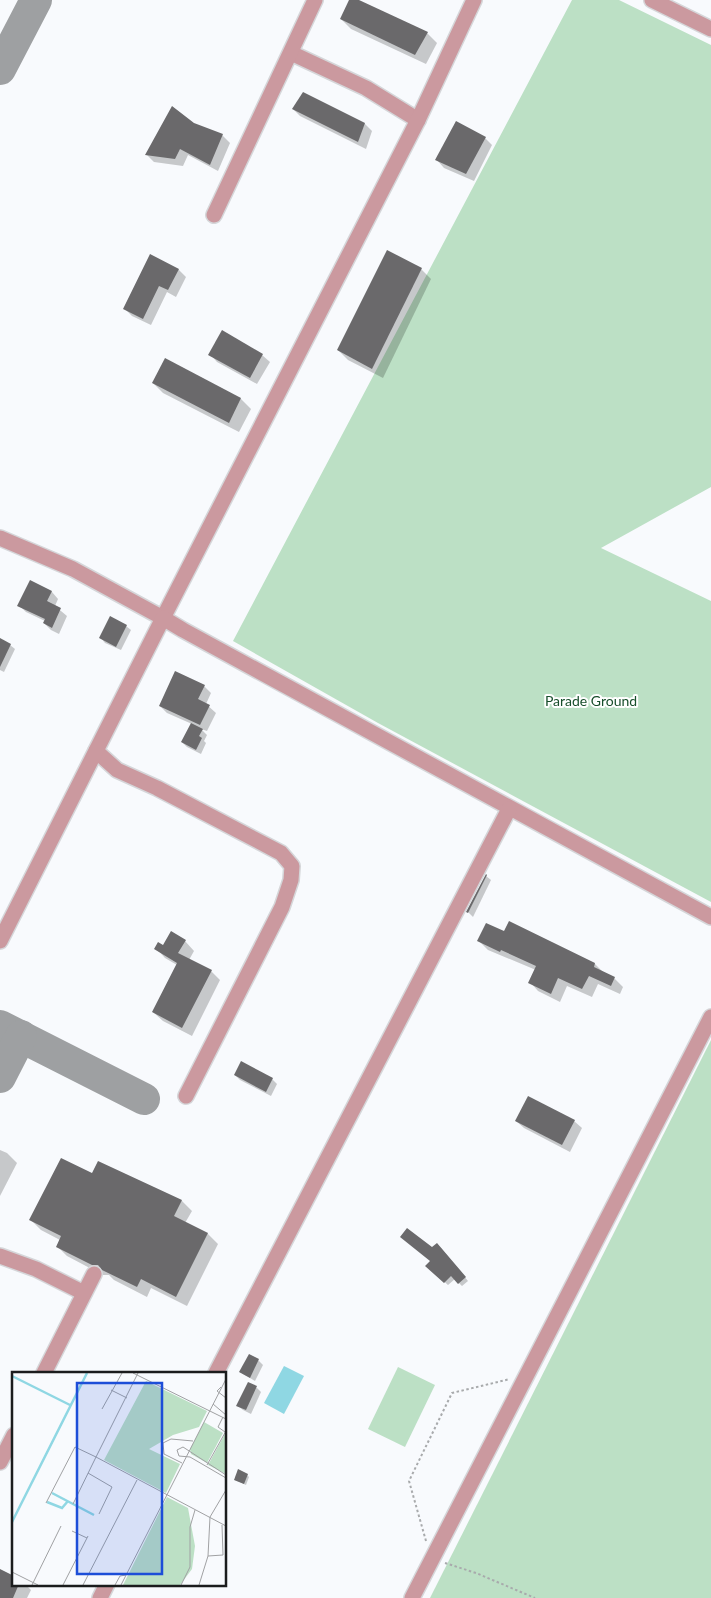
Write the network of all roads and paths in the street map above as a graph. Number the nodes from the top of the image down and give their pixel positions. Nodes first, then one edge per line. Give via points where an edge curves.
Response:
1 (315, 0) edge
2 (474, 0) edge
3 (652, 0) edge
4 (679, 0) edge
5 (684, 16) junction
6 (711, 29) edge
7 (290, 53) junction
8 (418, 120) junction
9 (214, 215) dead end
10 (0, 538) edge
11 (163, 618) junction
12 (96, 751) junction
13 (509, 809) junction
14 (711, 917) edge
15 (0, 941) edge
16 (711, 1017) edge
17 (186, 1096) dead end
18 (0, 1256) edge
19 (94, 1274) dead end
20 (84, 1293) junction
21 (44, 1372) edge
22 (217, 1372) edge
23 (526, 1375) junction
24 (12, 1439) edge
25 (0, 1462) edge
26 (432, 1559) junction
27 (106, 1586) edge
28 (100, 1598) edge
29 (412, 1598) edge
30 (535, 1598) edge

1 - 7 lane
2 - 8 lane
3 - 5 lane
4 - 5 lane
5 - 6 lane
7 - 8 lane via 366,88
7 - 9 lane
8 - 11 lane
10 - 11 lane via 73,569
11 - 12 lane
11 - 13 lane
12 - 15 lane
12 - 17 lane via 117,770 281,853 292,866 282,907
13 - 14 lane
13 - 22 lane
16 - 23 lane
18 - 20 lane via 36,1269
19 - 20 lane
20 - 21 lane
23 - 26 lane
23 - 26 path via 452,1393 409,1481
24 - 25 lane
26 - 29 lane
26 - 30 path
27 - 28 lane

